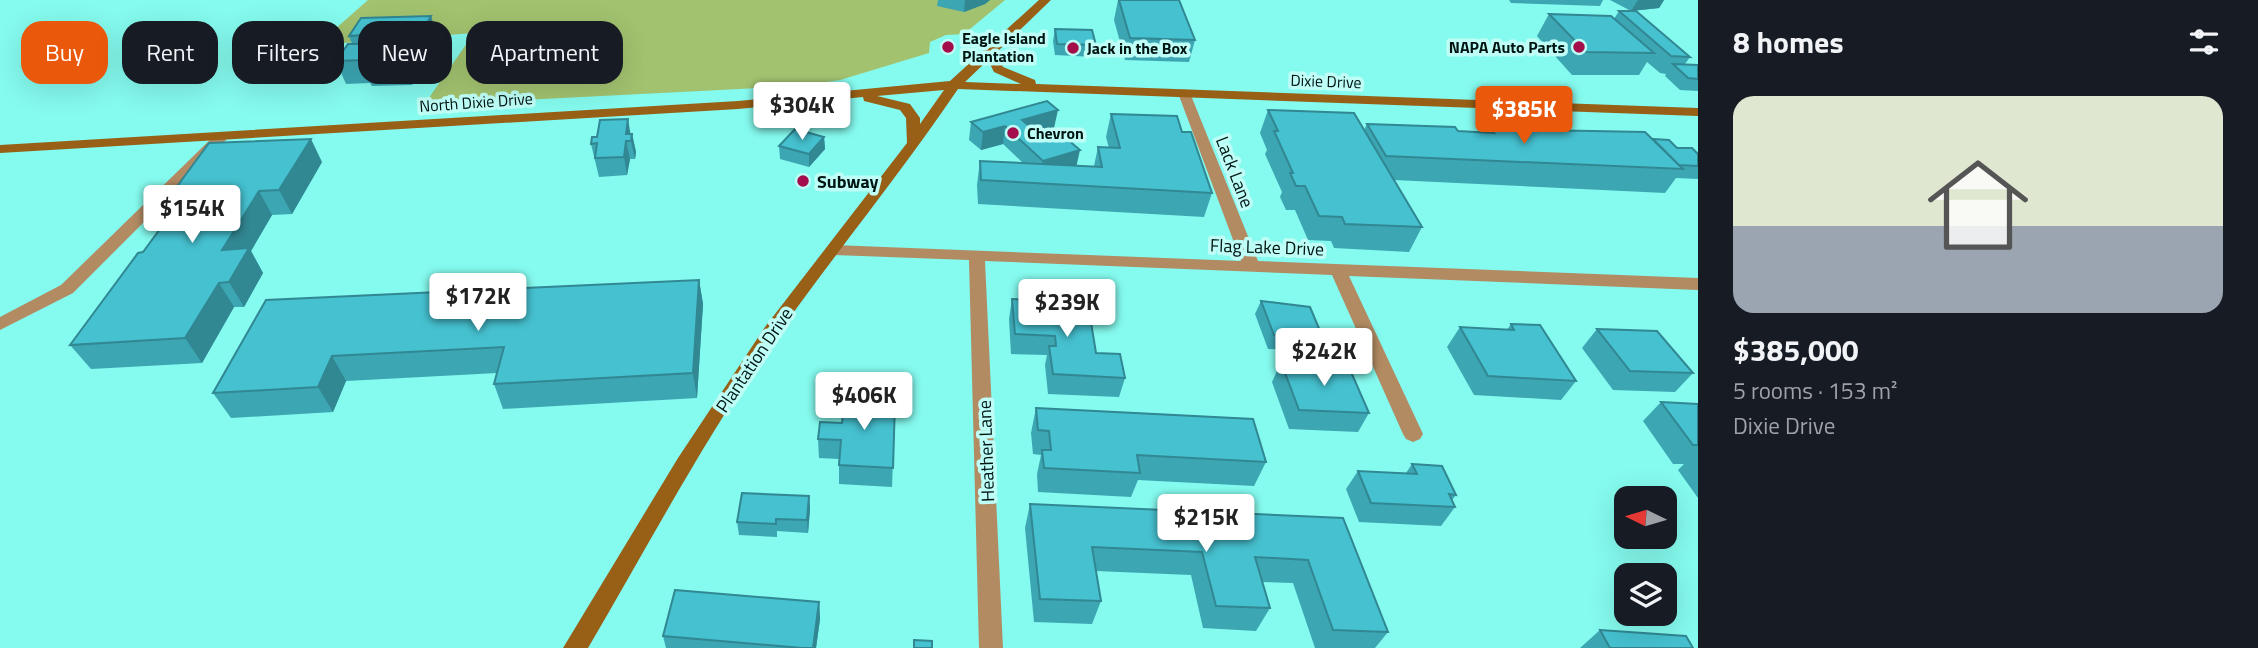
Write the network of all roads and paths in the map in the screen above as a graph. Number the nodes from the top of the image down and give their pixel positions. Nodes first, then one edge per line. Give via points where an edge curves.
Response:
1 (1045, 0) edge
2 (990, 50) junction
3 (954, 85) junction
4 (1047, 89) junction
5 (1184, 93) junction
6 (837, 96) junction
7 (1698, 112) edge
8 (221, 136) junction
9 (914, 143) junction
10 (0, 149) edge
11 (834, 250) junction
12 (977, 254) junction
13 (1251, 265) junction
14 (1338, 269) junction
15 (1698, 284) edge
16 (0, 324) edge
17 (1413, 434) dead end
18 (575, 648) edge
19 (991, 648) edge

1 - 2 main road, Plantation Drive
2 - 3 main road, Plantation Drive
2 - 4 main road via 998,69
3 - 4 main road, Dixie Drive
3 - 6 main road, North Dixie Drive
3 - 9 main road, Plantation Drive
4 - 5 main road, Dixie Drive
5 - 7 main road, Dixie Drive
5 - 13 street, Lack Lane
6 - 8 main road, North Dixie Drive
6 - 9 main road via 883,99 905,107 913,118
8 - 10 main road, North Dixie Drive
8 - 16 street via 68,289
9 - 11 main road, Plantation Drive
11 - 12 street, Flag Lake Drive
11 - 18 main road, Plantation Drive via 771,331 720,409
12 - 13 street, Flag Lake Drive
12 - 19 street, Heather Lane
13 - 14 street, Flag Lake Drive
14 - 15 street, Flag Lake Drive
14 - 17 street

